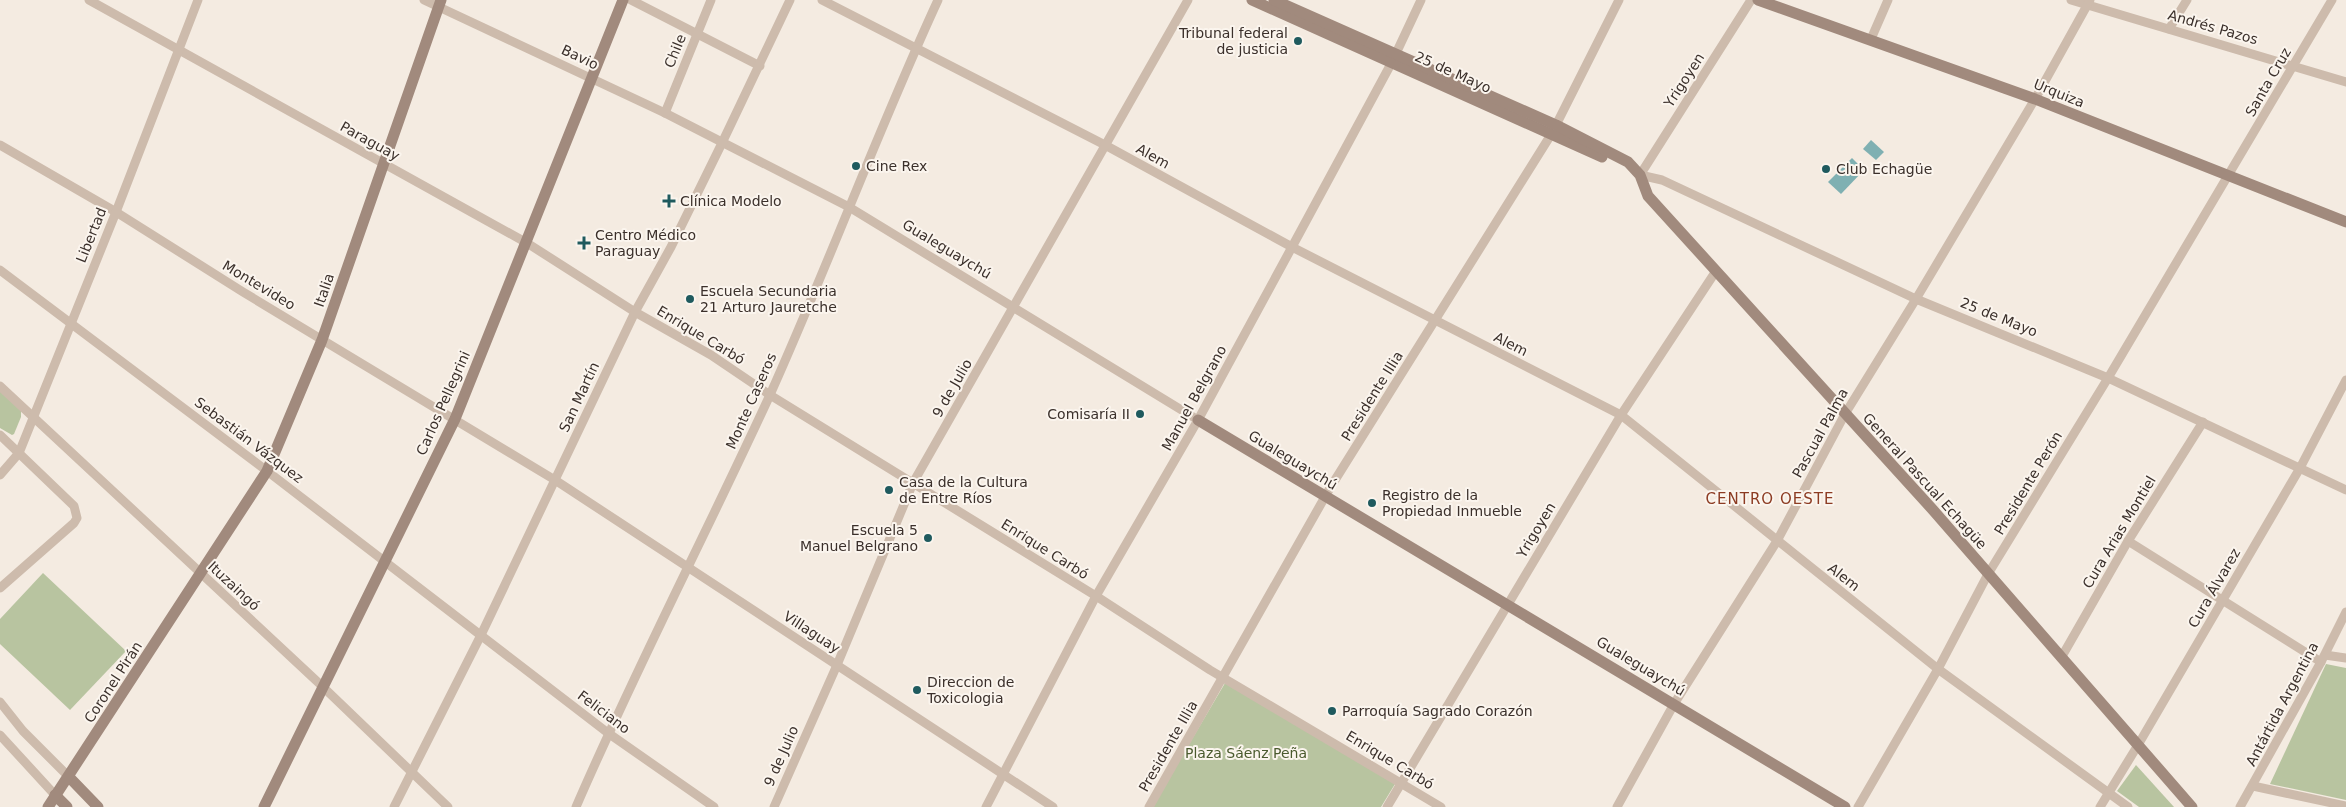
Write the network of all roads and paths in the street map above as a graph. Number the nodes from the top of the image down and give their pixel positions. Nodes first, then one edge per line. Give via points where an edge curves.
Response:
1 (89, 0) edge
2 (198, 0) edge
3 (424, 0) edge
4 (622, 0) edge
5 (631, 0) edge
6 (711, 0) edge
7 (790, 0) edge
8 (822, 0) edge
9 (938, 0) edge
10 (1188, 0) edge
11 (1252, 0) edge
12 (1274, 0) edge
13 (1420, 0) edge
14 (1619, 0) edge
15 (1751, 0) edge
16 (1758, 0) edge
17 (1888, 0) edge
18 (2071, 0) edge
19 (2187, 0) edge
20 (2332, 0) edge
21 (2089, 2) edge
22 (439, 3) edge
23 (2169, 29) junction
24 (697, 34) junction
25 (1870, 39) junction
26 (916, 47) junction
27 (177, 50) junction
28 (1393, 57) junction
29 (760, 66) junction
30 (2293, 66) junction
31 (592, 78) junction
32 (2346, 82) edge
33 (2035, 99) junction
34 (665, 113) junction
35 (1554, 129) junction
36 (722, 143) junction
37 (0, 145) edge
38 (1105, 145) junction
39 (384, 164) junction
40 (1640, 174) junction
41 (2228, 177) junction
42 (849, 207) junction
43 (116, 212) junction
44 (2346, 222) edge
45 (527, 243) junction
46 (1292, 247) junction
47 (0, 270) edge
48 (1716, 271) junction
49 (1916, 299) junction
50 (1014, 307) junction
51 (635, 312) junction
52 (1435, 320) junction
53 (70, 323) junction
54 (322, 340) junction
55 (2108, 378) junction
56 (2346, 380) edge
57 (0, 386) edge
58 (770, 394) junction
59 (1845, 414) junction
60 (1620, 415) junction
61 (32, 417) junction
62 (455, 419) junction
63 (1198, 420) junction
64 (2203, 422) junction
65 (0, 435) edge
66 (19, 453) junction
67 (2300, 468) junction
68 (267, 471) junction
69 (0, 475) edge
70 (555, 480) junction
71 (913, 483) junction
72 (2346, 490) edge
73 (1326, 498) junction
74 (1777, 541) junction
75 (2128, 541) junction
76 (384, 560) junction
77 (689, 569) junction
78 (201, 574) junction
79 (1988, 574) junction
80 (0, 588) edge
81 (1096, 596) junction
82 (2223, 599) junction
83 (1507, 604) junction
84 (2346, 612) edge
85 (480, 635) junction
86 (2061, 658) junction
87 (2346, 658) edge
88 (2323, 659) junction
89 (838, 665) junction
90 (1938, 669) junction
91 (1222, 677) junction
92 (322, 686) junction
93 (0, 702) edge
94 (1674, 704) junction
95 (608, 733) junction
96 (0, 735) edge
97 (2138, 745) junction
98 (411, 772) junction
99 (1002, 774) junction
100 (69, 777) junction
101 (1402, 783) junction
102 (2253, 786) junction
103 (2108, 792) junction
104 (55, 795) junction
105 (2346, 806) edge
106 (48, 807) edge
107 (67, 807) edge
108 (98, 807) edge
109 (264, 807) edge
110 (394, 807) edge
111 (448, 807) edge
112 (576, 807) edge
113 (714, 807) edge
114 (774, 807) edge
115 (986, 807) edge
116 (1053, 807) edge
117 (1149, 807) edge
118 (1387, 807) edge
119 (1441, 807) edge
120 (1617, 807) edge
121 (1845, 807) edge
122 (1858, 807) edge
123 (2100, 807) edge
124 (2128, 807) edge
125 (2192, 807) edge
126 (2240, 807) edge

1 - 27 street, Paraguay
2 - 27 street, Libertad
3 - 22 street, Bavio
4 - 31 street, Carlos Pellegrini
5 - 24 street
6 - 24 street, Chile
7 - 29 street, San Martín
8 - 26 street, Alem
9 - 26 street, Monte Caseros
10 - 38 street, 9 de Julio
11 - 28 street, 25 de Mayo
12 - 28 street, 25 de Mayo
13 - 28 street, Manuel Belgrano
14 - 35 street, Presidente Illia
15 - 40 street, Yrigoyen
16 - 25 street, Urquiza
17 - 25 street
18 - 21 street, Andrés Pazos
19 - 23 street
20 - 30 street, Santa Cruz
21 - 23 street, Andrés Pazos
21 - 33 street, Pascual Palma
22 - 31 street, Bavio
22 - 39 street, Italia
23 - 30 street, Andrés Pazos
24 - 29 street
24 - 34 street, Chile
25 - 33 street, Urquiza
26 - 38 street, Alem
26 - 42 street, Monte Caseros
27 - 39 street, Paraguay
27 - 43 street, Libertad
28 - 35 street, 25 de Mayo
28 - 46 street, Manuel Belgrano
29 - 36 street, San Martín
30 - 32 street, Andrés Pazos
30 - 41 street, Santa Cruz
31 - 34 street, Bavio
31 - 45 street, Carlos Pellegrini
33 - 41 street, Urquiza
33 - 49 street, Pascual Palma
34 - 36 street, Bavio
35 - 40 street, 25 de Mayo
35 - 52 street, Presidente Illia
36 - 42 street, Gualeguaychú
36 - 51 street, San Martín
37 - 43 street, Montevideo
38 - 46 street, Alem
38 - 50 street, 9 de Julio
39 - 45 street, Paraguay
39 - 54 street, Italia
40 - 48 street, General Pascual Echagüe via 1648,196
40 - 49 street, 25 de Mayo via 1662,180
41 - 44 street, Urquiza
41 - 55 street, Presidente Perón
42 - 50 street, Gualeguaychú
42 - 58 street, Monte Caseros
43 - 53 street, Libertad
43 - 54 street, Montevideo
45 - 51 street, Paraguay
45 - 62 street, Carlos Pellegrini
46 - 52 street, Alem
46 - 63 street, Manuel Belgrano
47 - 53 street, Sebastián Vázquez
48 - 59 street, General Pascual Echagüe
48 - 60 street, Yrigoyen
49 - 55 street, 25 de Mayo
49 - 59 street, Pascual Palma
50 - 63 street, Gualeguaychú
50 - 71 street, 9 de Julio
51 - 58 street, Enrique Carbó via 711,355
51 - 70 street, San Martín
52 - 60 street, Alem
52 - 73 street, Presidente Illia
53 - 61 street, Libertad
53 - 68 street, Sebastián Vázquez
54 - 62 street, Montevideo
54 - 68 street, Italia
55 - 64 street, 25 de Mayo
55 - 79 street, Presidente Perón
56 - 67 street, Cura Álvarez
57 - 61 street, Ituzaingó
58 - 71 street, Enrique Carbó
58 - 77 street, Monte Caseros
59 - 74 street, Pascual Palma
59 - 79 street, General Pascual Echagüe
60 - 74 street, Alem
60 - 83 street, Yrigoyen
61 - 66 street, Libertad
61 - 78 street, Ituzaingó
62 - 70 street, Montevideo
62 - 76 street, Carlos Pellegrini
63 - 73 street, Gualeguaychú
63 - 81 street, Manuel Belgrano
64 - 67 street, 25 de Mayo
64 - 75 street, Cura Arias Montiel
65 - 66 street
66 - 69 street, Libertad
66 - 80 street via 74,506 77,518
67 - 72 street, 25 de Mayo
67 - 82 street, Cura Álvarez
68 - 76 street, Sebastián Vázquez
68 - 78 street, Italia
70 - 77 street, Villaguay
70 - 85 street, San Martín
71 - 81 street, Enrique Carbó
71 - 89 street, 9 de Julio
73 - 83 street, Gualeguaychú
73 - 91 street, Presidente Illia
74 - 90 street, Alem
74 - 94 street, Pascual Palma
75 - 82 street
75 - 86 street, Cura Arias Montiel
76 - 85 street, Sebastián Vázquez
76 - 92 street, Carlos Pellegrini
77 - 89 street, Villaguay
77 - 95 street, Monte Caseros
78 - 92 street, Ituzaingó
78 - 100 street, Coronel Pirán
79 - 86 street, General Pascual Echagüe
79 - 90 street, Presidente Perón
81 - 91 street, Enrique Carbó
81 - 99 street, Manuel Belgrano
82 - 88 street
82 - 97 street, Cura Álvarez
83 - 94 street, Gualeguaychú
83 - 101 street, Yrigoyen
84 - 88 street, Antártida Argentina
85 - 95 street, Feliciano
85 - 98 street, San Martín
86 - 97 street, General Pascual Echagüe
87 - 88 street
88 - 102 street, Antártida Argentina
89 - 99 street, Villaguay
89 - 114 street, 9 de Julio
90 - 103 street, Alem
90 - 122 street, Presidente Perón
91 - 101 street, Enrique Carbó
91 - 117 street, Presidente Illia
92 - 98 street, Ituzaingó
92 - 109 street, Carlos Pellegrini
93 - 100 street via 23,731
94 - 120 street, Pascual Palma
94 - 121 street, Gualeguaychú
95 - 112 street, Monte Caseros
95 - 113 street, Feliciano
96 - 104 street
97 - 103 street, Cura Álvarez
97 - 125 street, General Pascual Echagüe
98 - 110 street, San Martín
98 - 111 street, Ituzaingó
99 - 115 street, Manuel Belgrano
99 - 116 street, Villaguay
100 - 104 street, Coronel Pirán
100 - 108 street
101 - 118 street, Yrigoyen
101 - 119 street, Enrique Carbó
102 - 105 street
102 - 126 street, Antártida Argentina
103 - 123 street, Cura Álvarez
103 - 124 street, Alem
104 - 106 street, Coronel Pirán
104 - 107 street

